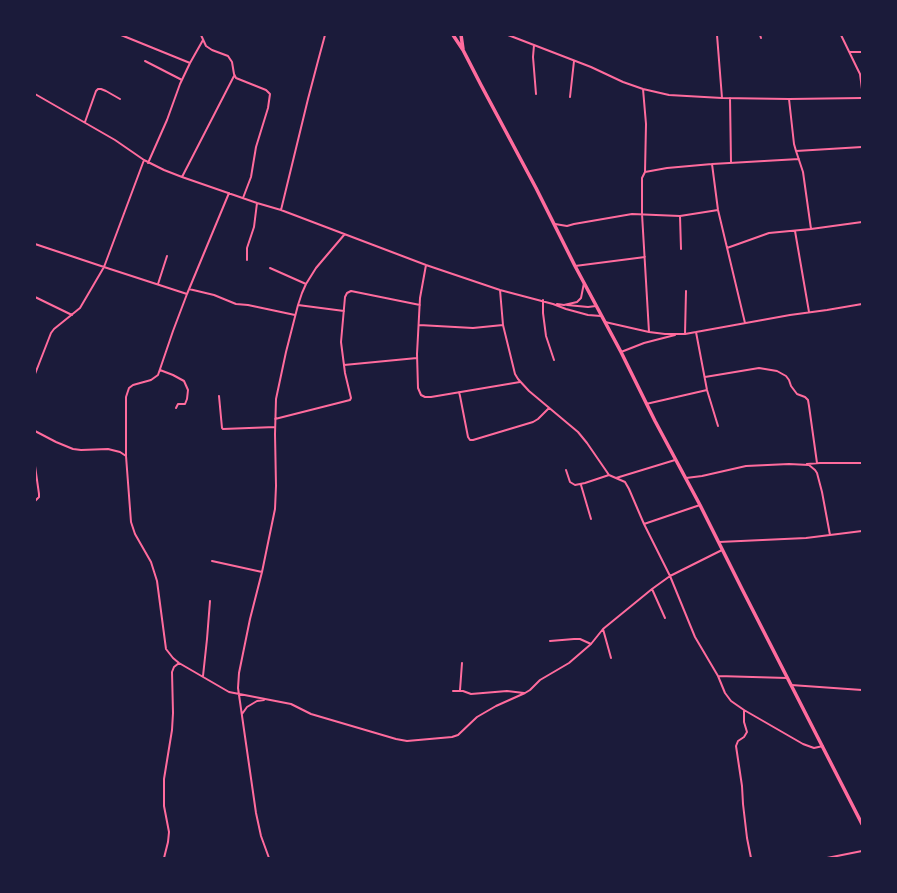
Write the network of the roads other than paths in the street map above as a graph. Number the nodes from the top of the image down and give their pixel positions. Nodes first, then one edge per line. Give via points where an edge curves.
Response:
1 (120, 35) edge
2 (201, 35) edge
3 (324, 35) edge
4 (453, 35) edge
5 (461, 35) edge
6 (508, 35) edge
7 (717, 35) edge
8 (840, 35) edge
9 (203, 40) junction
10 (534, 45) junction
11 (463, 50) junction
12 (850, 52) junction
13 (862, 52) edge
14 (145, 61) dead end
15 (574, 61) junction
16 (190, 63) junction
17 (234, 76) junction
18 (182, 80) junction
19 (644, 89) junction
20 (862, 89) edge
21 (35, 94) edge
22 (536, 94) dead end
23 (570, 97) dead end
24 (722, 98) junction
25 (730, 98) junction
26 (862, 98) edge
27 (120, 99) dead end
28 (789, 99) junction
29 (85, 122) junction
30 (862, 147) edge
31 (796, 151) junction
32 (144, 160) junction
33 (799, 160) junction
34 (148, 163) junction
35 (731, 163) junction
36 (712, 164) junction
37 (645, 172) junction
38 (182, 177) junction
39 (229, 193) junction
40 (243, 198) junction
41 (257, 203) junction
42 (281, 210) junction
43 (718, 210) junction
44 (642, 214) junction
45 (680, 216) junction
46 (862, 222) edge
47 (554, 224) junction
48 (811, 229) junction
49 (795, 231) junction
50 (344, 235) junction
51 (35, 244) edge
52 (727, 248) junction
53 (681, 249) dead end
54 (167, 256) dead end
55 (645, 257) junction
56 (247, 260) dead end
57 (426, 265) junction
58 (574, 266) junction
59 (104, 267) junction
60 (270, 268) dead end
61 (584, 283) junction
62 (158, 284) junction
63 (306, 284) junction
64 (189, 289) junction
65 (500, 290) junction
66 (686, 291) dead end
67 (187, 294) junction
68 (35, 297) edge
69 (543, 300) junction
70 (553, 304) junction
71 (862, 304) edge
72 (298, 305) junction
73 (420, 305) junction
74 (564, 305) junction
75 (596, 306) junction
76 (344, 311) junction
77 (809, 312) junction
78 (72, 315) junction
79 (295, 315) junction
80 (601, 316) junction
81 (605, 322) junction
82 (419, 324) junction
83 (745, 324) junction
84 (503, 326) junction
85 (649, 332) junction
86 (696, 332) junction
87 (678, 334) junction
88 (685, 334) junction
89 (621, 352) junction
90 (417, 358) junction
91 (554, 360) dead end
92 (344, 365) junction
93 (160, 370) junction
94 (35, 374) edge
95 (705, 377) junction
96 (520, 382) junction
97 (707, 390) junction
98 (459, 392) junction
99 (218, 396) dead end
100 (646, 404) junction
101 (176, 408) dead end
102 (549, 408) junction
103 (275, 419) junction
104 (718, 426) dead end
105 (275, 427) junction
106 (35, 431) edge
107 (126, 456) junction
108 (677, 460) junction
109 (817, 463) junction
110 (862, 463) edge
111 (803, 464) junction
112 (35, 466) edge
113 (566, 470) dead end
114 (609, 475) junction
115 (616, 478) junction
116 (686, 478) junction
117 (581, 485) junction
118 (35, 501) edge
119 (700, 505) junction
120 (591, 519) dead end
121 (644, 524) junction
122 (862, 531) edge
123 (830, 535) junction
124 (719, 542) junction
125 (722, 550) junction
126 (212, 561) dead end
127 (262, 572) junction
128 (670, 576) junction
129 (652, 589) junction
130 (210, 601) dead end
131 (665, 618) dead end
132 (603, 629) junction
133 (550, 641) dead end
134 (591, 644) junction
135 (611, 658) dead end
136 (179, 662) junction
137 (462, 663) dead end
138 (202, 676) junction
139 (718, 676) junction
140 (788, 678) junction
141 (791, 685) junction
142 (460, 690) junction
143 (862, 690) edge
144 (453, 691) dead end
145 (526, 693) junction
146 (240, 694) junction
147 (265, 699) junction
148 (744, 710) junction
149 (242, 715) junction
150 (823, 746) junction
151 (862, 822) edge
152 (862, 851) edge
153 (164, 858) edge
154 (269, 858) edge
155 (751, 858) edge
156 (827, 858) edge

1 - 16 street
2 - 9 street
3 - 42 street
4 - 11 main road
5 - 11 main road
6 - 10 street
7 - 24 street
8 - 12 street
9 - 16 street
9 - 17 street via 212,50 228,56 232,62
10 - 15 street
10 - 22 street
11 - 47 main road
12 - 13 street
12 - 20 street via 860,74
14 - 18 street
15 - 19 street
15 - 23 street
16 - 18 street
17 - 38 street
17 - 40 street via 270,94 251,177
18 - 34 street
19 - 24 street via 669,95
19 - 37 street
21 - 29 street
24 - 25 street
25 - 28 street
25 - 35 street
26 - 28 street
27 - 29 street via 98,89
28 - 31 street
29 - 32 street
30 - 31 street
31 - 33 street
32 - 34 street
32 - 59 street
33 - 35 street
33 - 48 street
34 - 38 street
35 - 36 street
36 - 37 street
36 - 43 street
37 - 44 street via 642,178
38 - 39 street
39 - 40 street
39 - 64 street
40 - 41 street
41 - 42 street
41 - 56 street via 254,227 247,248
42 - 50 street
43 - 45 street
43 - 52 street
44 - 45 street
44 - 47 street via 567,226
44 - 55 street
45 - 53 street
46 - 48 street
47 - 58 main road
48 - 49 street
49 - 52 street via 766,234
49 - 77 street
50 - 57 street
50 - 63 street
51 - 59 street
52 - 83 street
54 - 62 street
55 - 58 street
55 - 85 street
57 - 65 street
57 - 73 street
58 - 61 main road
59 - 62 street
59 - 78 street via 80,308
60 - 63 street
61 - 74 street via 581,298 577,302
61 - 75 main road
62 - 67 street
63 - 72 street
64 - 67 street
64 - 79 street via 236,304
65 - 69 street
65 - 84 street
66 - 88 street
67 - 93 street
68 - 78 street
69 - 70 street
69 - 91 street via 546,336
70 - 74 street
70 - 80 street via 566,310
71 - 77 street
72 - 76 street
72 - 79 street
73 - 76 street via 351,291 346,295
73 - 82 street
74 - 75 street
75 - 80 main road
76 - 92 street via 341,342
77 - 83 street
78 - 94 street via 51,333
79 - 103 street via 278,387
80 - 81 main road
81 - 85 street
81 - 89 main road
82 - 84 street via 473,328
82 - 90 street
83 - 86 street
84 - 96 street via 515,374
85 - 87 street
86 - 88 street
86 - 95 street
87 - 88 street
87 - 89 street
89 - 100 main road
90 - 92 street
90 - 98 street via 418,388 421,395 425,398
92 - 103 street via 350,400
93 - 101 street via 184,381 188,390 187,400 184,404 178,404
93 - 107 street via 155,378 129,388 126,397
95 - 97 street
95 - 109 street via 759,368 777,371 786,376 797,394 808,400
96 - 98 street
96 - 102 street
97 - 100 street
97 - 104 street
98 - 102 street via 470,440 533,422
99 - 105 street via 222,428
100 - 108 main road
102 - 114 street via 578,432
103 - 105 street
105 - 127 street via 275,509
106 - 107 street via 73,449 108,449
107 - 136 street via 131,522 151,562 157,581 166,649
108 - 115 street
108 - 116 main road
109 - 110 street
109 - 111 street
111 - 116 street via 746,466
111 - 123 street via 812,467 817,473
112 - 118 street via 39,497
113 - 117 street via 571,484
114 - 115 street
114 - 117 street
115 - 121 street via 627,485
116 - 119 main road
117 - 120 street
119 - 121 street
119 - 124 main road
121 - 128 street
122 - 123 street
123 - 124 street
124 - 125 main road
125 - 128 street
125 - 140 main road
126 - 127 street
127 - 146 street via 239,673
128 - 129 street
128 - 139 street via 695,637
129 - 131 street
129 - 132 street
130 - 138 street
132 - 134 street
132 - 135 street
133 - 134 street via 574,638
134 - 145 street via 570,663 540,680
136 - 138 street
136 - 153 street via 172,672 172,730 163,800 169,832
137 - 142 street
138 - 146 street via 229,692
139 - 140 street
139 - 148 street via 725,693
140 - 141 main road
141 - 143 street
141 - 150 main road
142 - 144 street
142 - 145 street via 471,694 507,691
145 - 147 street via 477,717 455,736 407,741 311,714 290,704
146 - 147 street
146 - 149 street
147 - 149 street via 247,707
148 - 150 street via 803,744 814,748
148 - 155 street via 747,732 736,746
149 - 154 street via 258,825
150 - 151 main road
152 - 156 street

